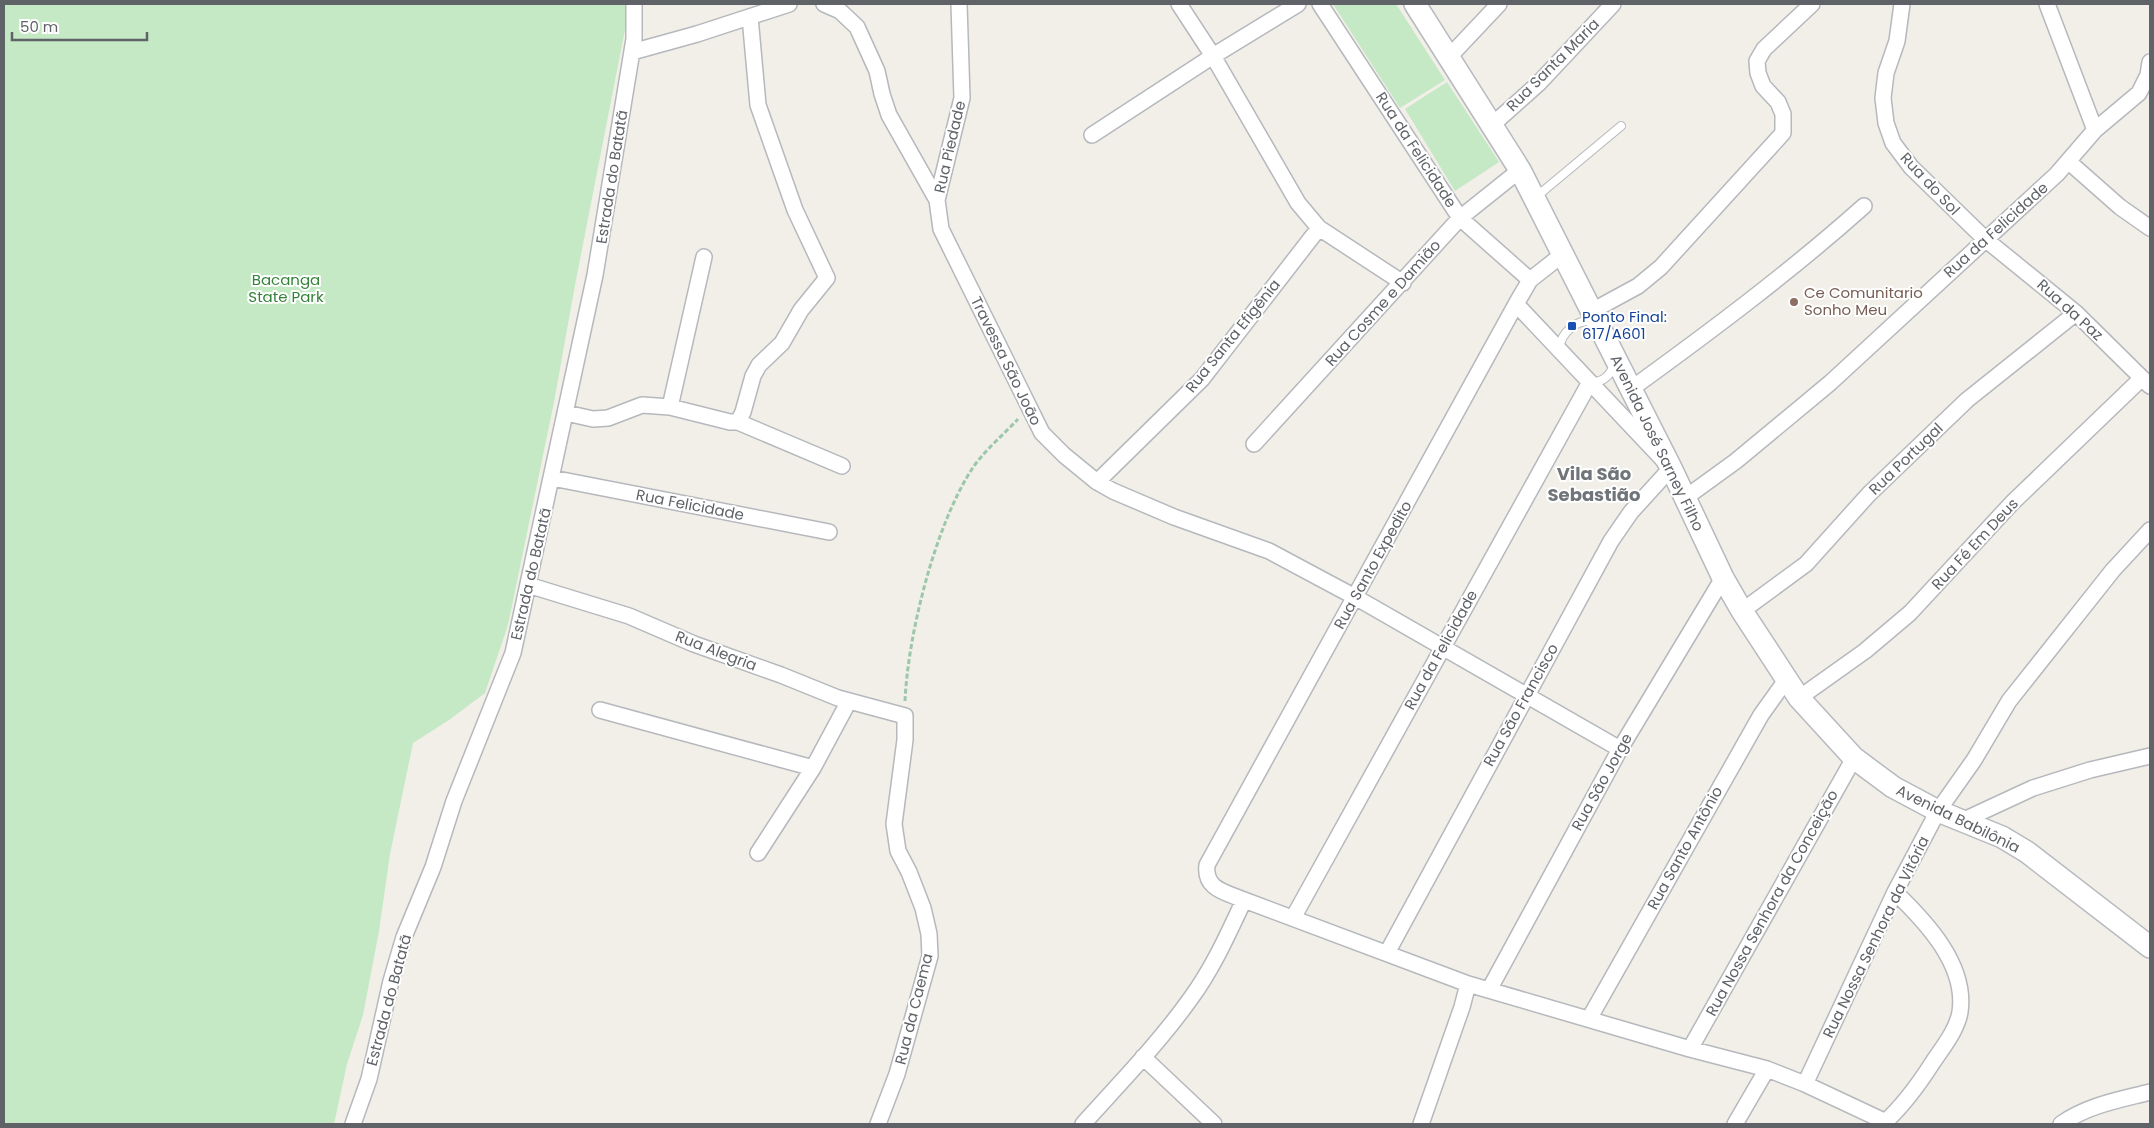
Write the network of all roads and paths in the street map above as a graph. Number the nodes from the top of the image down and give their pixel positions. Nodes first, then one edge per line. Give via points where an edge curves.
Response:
1 (634, 4) edge
2 (789, 4) edge
3 (824, 4) edge
4 (959, 4) edge
5 (1179, 4) edge
6 (1298, 4) edge
7 (1320, 4) edge
8 (1415, 4) edge
9 (1499, 4) edge
10 (1613, 4) edge
11 (1812, 4) edge
12 (1902, 4) edge
13 (2047, 4) edge
14 (750, 17) junction
15 (632, 52) junction
16 (1213, 56) junction
17 (1449, 57) junction
18 (2150, 62) edge
19 (1492, 126) junction
20 (1621, 126) dead end
21 (2095, 130) junction
22 (1092, 135) dead end
23 (2069, 162) junction
24 (1520, 170) junction
25 (1535, 198) junction
26 (937, 200) junction
27 (1864, 206) dead end
28 (1460, 218) junction
29 (1319, 228) junction
30 (2150, 228) edge
31 (1984, 239) junction
32 (1563, 254) junction
33 (704, 257) dead end
34 (1530, 280) junction
35 (1403, 283) junction
36 (1516, 304) junction
37 (2076, 313) junction
38 (1594, 316) junction
39 (1559, 349) junction
40 (1615, 358) junction
41 (1590, 382) junction
42 (2146, 382) edge
43 (1631, 389) junction
44 (670, 407) junction
45 (1028, 408) junction
46 (566, 413) junction
47 (738, 422) junction
48 (1254, 444) dead end
49 (842, 466) dead end
50 (1671, 468) junction
51 (552, 478) junction
52 (1097, 482) junction
53 (1685, 498) junction
54 (2150, 530) edge
55 (829, 532) dead end
56 (1723, 578) junction
57 (528, 585) junction
58 (1355, 598) junction
59 (1742, 611) junction
60 (1442, 647) junction
61 (1786, 680) junction
62 (1526, 695) junction
63 (1799, 698) junction
64 (849, 701) junction
65 (600, 710) dead end
66 (904, 716) junction
67 (1620, 749) junction
68 (2150, 756) edge
69 (1854, 758) junction
70 (813, 768) junction
71 (1938, 811) junction
72 (1964, 820) junction
73 (758, 853) dead end
74 (1895, 892) junction
75 (1244, 900) junction
76 (1293, 918) junction
77 (2150, 947) edge
78 (1387, 952) junction
79 (1468, 984) junction
80 (1489, 990) junction
81 (1589, 1019) junction
82 (1690, 1049) junction
83 (1143, 1058) junction
84 (1767, 1069) junction
85 (1806, 1084) junction
86 (2150, 1092) edge
87 (1885, 1123) edge
88 (353, 1124) edge
89 (878, 1124) edge
90 (1083, 1124) edge
91 (1214, 1124) edge
92 (1421, 1124) edge
93 (1735, 1124) edge
94 (2061, 1124) edge

1 - 15 street, Estrada do Batatã
2 - 14 street
3 - 26 street, Travessa São João via 840,11 857,27 877,70 889,115
4 - 26 street, Rua Piedade via 962,98
5 - 16 street
6 - 16 street
7 - 28 street, Rua da Felicidade
8 - 17 main road, Avenida José Sarney Filho
9 - 17 street
10 - 19 street, Rua Santa Maria via 1538,84
11 - 38 street via 1764,48 1757,61 1763,86 1778,102 1783,114 1783,133 1661,267
12 - 31 street, Rua do Sol via 1897,41 1886,74 1886,122 1894,143 1911,167
13 - 21 street
14 - 15 street
14 - 47 street via 758,105 795,210 827,278 782,343 759,366
15 - 46 street, Estrada do Batatã via 596,274
16 - 22 street
16 - 29 street via 1298,203
17 - 19 main road, Avenida José Sarney Filho
18 - 21 street, Rua da Felicidade via 2139,93
19 - 24 main road, Avenida José Sarney Filho
20 - 25 lane
21 - 23 street, Rua da Felicidade
23 - 30 street via 2120,207
23 - 31 street, Rua da Felicidade
24 - 25 main road, Avenida José Sarney Filho
24 - 28 street, Rua Cosme e Damião
25 - 32 main road, Avenida José Sarney Filho
26 - 45 street, Travessa São João via 941,229
27 - 43 street via 1715,329
28 - 34 street, Rua da Felicidade
28 - 35 street, Rua Cosme e Damião
29 - 35 street
29 - 52 street, Rua Santa Efigênia via 1202,378
31 - 37 street, Rua da Paz
31 - 53 street, Rua da Felicidade via 1830,383 1736,461
32 - 34 street, Rua Santo Expedito
32 - 38 main road, Avenida José Sarney Filho
33 - 44 street
34 - 36 street, Rua Santo Expedito
35 - 48 street, Rua Cosme e Damião
36 - 39 street
36 - 58 street, Rua Santo Expedito
37 - 42 street, Rua da Paz
37 - 59 street, Rua Portugal via 1967,400 1869,494 1806,564
38 - 39 lane via 1572,326
38 - 40 main road, Avenida José Sarney Filho
39 - 41 street
40 - 41 lane via 1613,369 1606,378
40 - 43 main road, Avenida José Sarney Filho
41 - 50 street
41 - 60 street, Rua da Felicidade
42 - 63 street, Rua Fé Em Deus via 2012,503 1910,613 1865,651
43 - 50 main road, Avenida José Sarney Filho
44 - 46 street via 642,405 608,418 593,419
44 - 47 street
45 - 52 street, Travessa São João via 1042,433
45 - 66 path via 972,468 949,514 912,640 906,673
46 - 51 street, Estrada do Batatã
47 - 49 street
50 - 53 main road, Avenida José Sarney Filho
50 - 62 street, Rua São Francisco via 1631,512 1611,541
51 - 55 street, Rua Felicidade
51 - 57 street, Estrada do Batatã
52 - 58 street, Travessa São João via 1174,517 1269,551
53 - 56 main road, Avenida José Sarney Filho
54 - 71 street, Rua Nossa Senhora da Vitória via 2113,570 2009,701 1974,760
56 - 59 main road, Avenida José Sarney Filho
56 - 67 street, Rua São Jorge
57 - 64 street, Rua Alegria via 629,616 694,644
57 - 88 street, Estrada do Batatã via 513,653 404,937 369,1079
58 - 60 street
58 - 75 street, Rua Santo Expedito via 1207,865 1208,882
59 - 61 main road, Avenida José Sarney Filho
60 - 62 street
60 - 76 street, Rua da Felicidade
61 - 63 main road, Avenida José Sarney Filho
61 - 81 street, Rua Santo Antônio via 1761,714
62 - 67 street
62 - 78 street, Rua São Francisco
63 - 69 main road, Avenida Babilônia
64 - 66 street, Rua Alegria
64 - 70 street
65 - 70 street
66 - 89 street, Rua da Caema via 906,740 894,824 898,851 923,908 930,956 898,1074
67 - 80 street, Rua São Jorge
68 - 72 street via 2033,788
69 - 71 main road, Avenida Babilônia via 1892,787
69 - 82 street, Rua Nossa Senhora da Conceição
70 - 73 street
71 - 72 main road, Avenida Babilônia
71 - 74 street, Rua Nossa Senhora da Vitória
72 - 77 main road, Avenida Babilônia via 2027,852
74 - 85 street, Rua Nossa Senhora da Vitória
74 - 87 street via 1920,916 1950,959 1961,998 1960,1013 1950,1036 1919,1084
75 - 76 street
75 - 83 street via 1216,959 1196,991
76 - 78 street
78 - 79 street
79 - 80 street
79 - 92 street
80 - 81 street
81 - 82 street
82 - 84 street
83 - 90 street
83 - 91 street
84 - 85 street
84 - 93 street
85 - 87 street
86 - 94 street via 2096,1105

